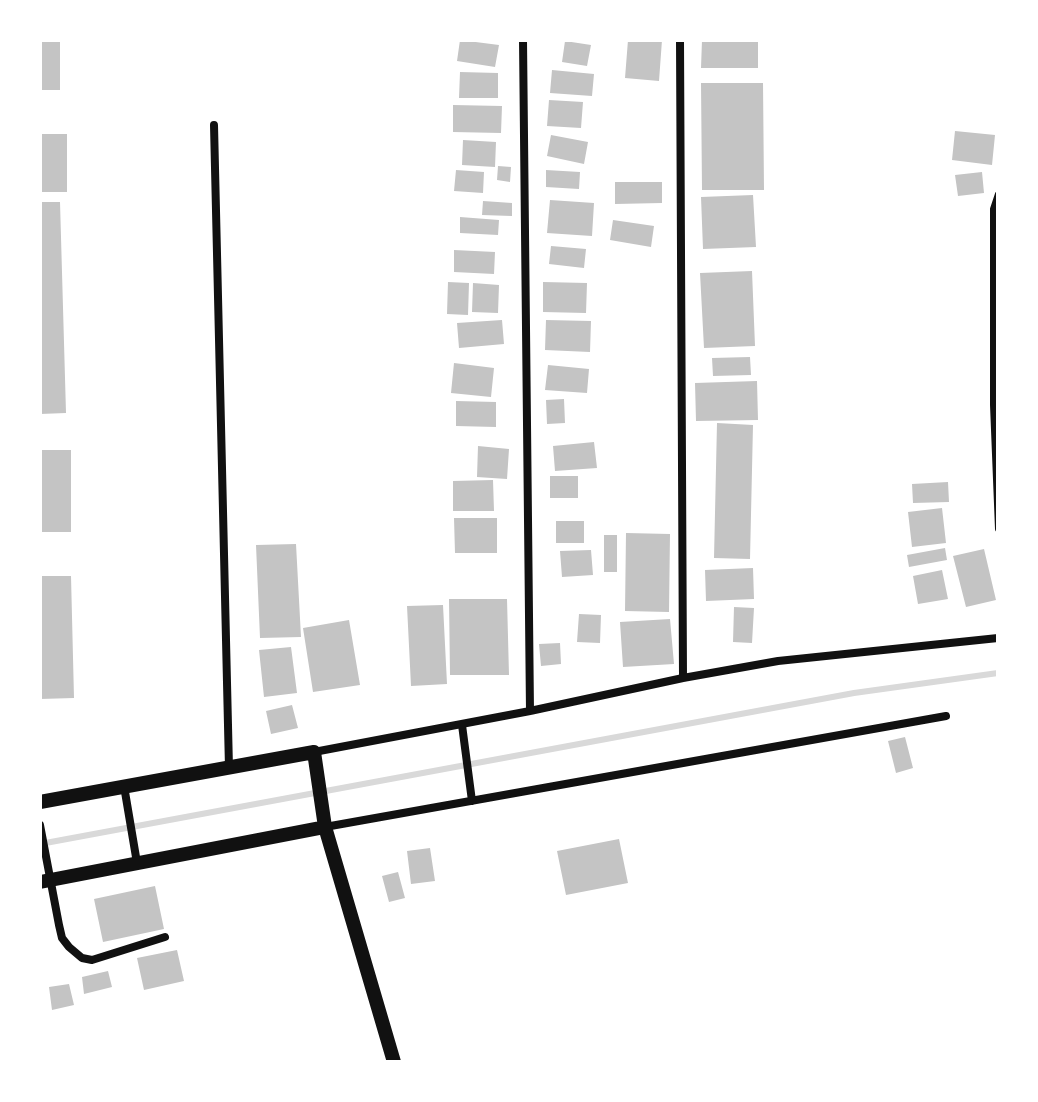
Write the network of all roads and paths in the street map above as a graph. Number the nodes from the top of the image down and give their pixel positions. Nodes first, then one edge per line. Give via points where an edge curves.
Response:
1 (523, 40) edge
2 (680, 40) edge
3 (214, 125) dead end
4 (998, 194) edge
5 (998, 529) edge
6 (998, 638) edge
7 (683, 678) junction
8 (530, 711) junction
9 (946, 716) dead end
10 (462, 725) junction
11 (314, 752) junction
12 (229, 768) junction
13 (124, 786) junction
14 (472, 796) junction
15 (40, 802) edge
16 (40, 825) edge
17 (325, 827) junction
18 (136, 859) junction
19 (46, 877) edge
20 (165, 937) dead end
21 (394, 1062) edge

1 - 8 street
2 - 7 street
3 - 12 street
4 - 5 lane via 993,209
6 - 7 street via 778,661
7 - 8 street
8 - 10 street
9 - 14 street
10 - 11 street
10 - 14 street
11 - 12 street
11 - 17 street
12 - 13 street
13 - 15 street
13 - 18 street
14 - 17 street
16 - 19 street
17 - 18 street
17 - 21 street
18 - 19 street
19 - 20 street via 62,938 82,958 92,960

